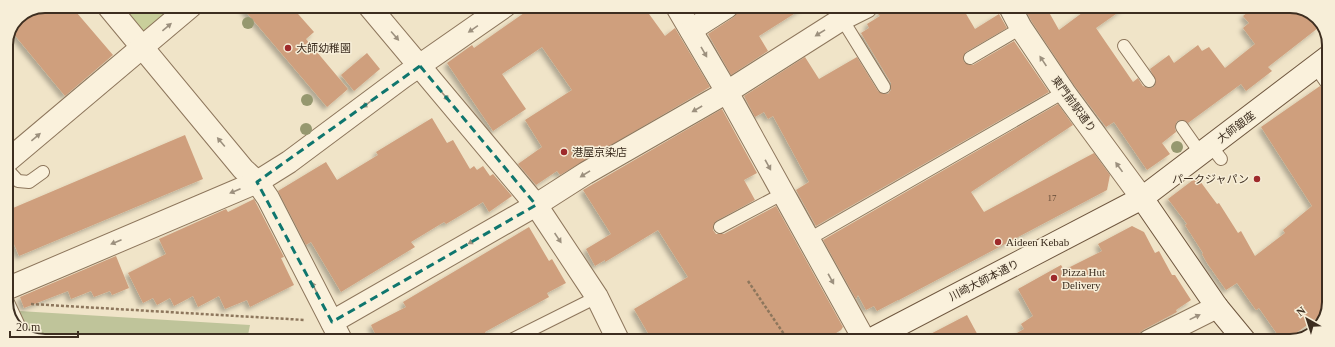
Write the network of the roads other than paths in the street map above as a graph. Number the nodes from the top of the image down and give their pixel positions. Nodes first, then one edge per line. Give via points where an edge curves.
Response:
1 (114, 13) edge
2 (183, 13) edge
3 (375, 13) edge
4 (495, 13) edge
5 (681, 13) edge
6 (718, 13) edge
7 (854, 13) edge
8 (1013, 13) edge
9 (842, 19) junction
10 (1021, 28) junction
11 (691, 30) junction
12 (1124, 46) dead end
13 (142, 48) junction
14 (970, 58) dead end
15 (420, 66) junction
16 (1322, 70) edge
17 (1149, 81) dead end
18 (884, 86) dead end
19 (727, 92) junction
20 (1064, 92) junction
21 (1182, 127) dead end
22 (1211, 153) junction
23 (13, 156) edge
24 (43, 172) dead end
25 (13, 176) edge
26 (256, 182) junction
27 (784, 193) junction
28 (1142, 198) junction
29 (536, 205) junction
30 (720, 227) dead end
31 (810, 239) junction
32 (13, 294) edge
33 (597, 297) junction
34 (1217, 307) junction
35 (337, 331) edge
36 (523, 334) edge
37 (615, 334) edge
38 (862, 334) edge
39 (880, 334) edge
40 (1163, 334) edge
41 (1239, 334) edge

1 - 13 street
13 -> 2 street
3 -> 15 street
4 -> 15 street
5 - 11 street
6 - 11 street
7 - 9 street
8 - 10 street, 東門前駅通り
9 - 18 lane
9 -> 19 street
10 - 14 lane
20 -> 10 street, 東門前駅通り
11 -> 19 street
12 - 17 lane
23 -> 13 street
26 -> 13 street
15 -> 26 street via 289,162
15 -> 29 street
16 - 22 street, 大師銀座
19 -> 27 street
19 -> 29 street via 586,173
28 -> 20 street, 東門前駅通り
20 - 31 lane
21 - 22 lane
22 - 28 street, 大師銀座
24 - 25 lane via 29,182 18,181
26 -> 32 street
35 -> 26 street via 268,198
27 - 30 lane
27 - 31 street
28 - 34 street, 東門前駅通り
28 - 39 street, 川崎大師本通り
29 -> 33 street
29 -> 35 street
31 -> 38 street
33 - 36 lane
33 - 37 street
40 -> 34 street
34 - 41 street, 東門前駅通り

